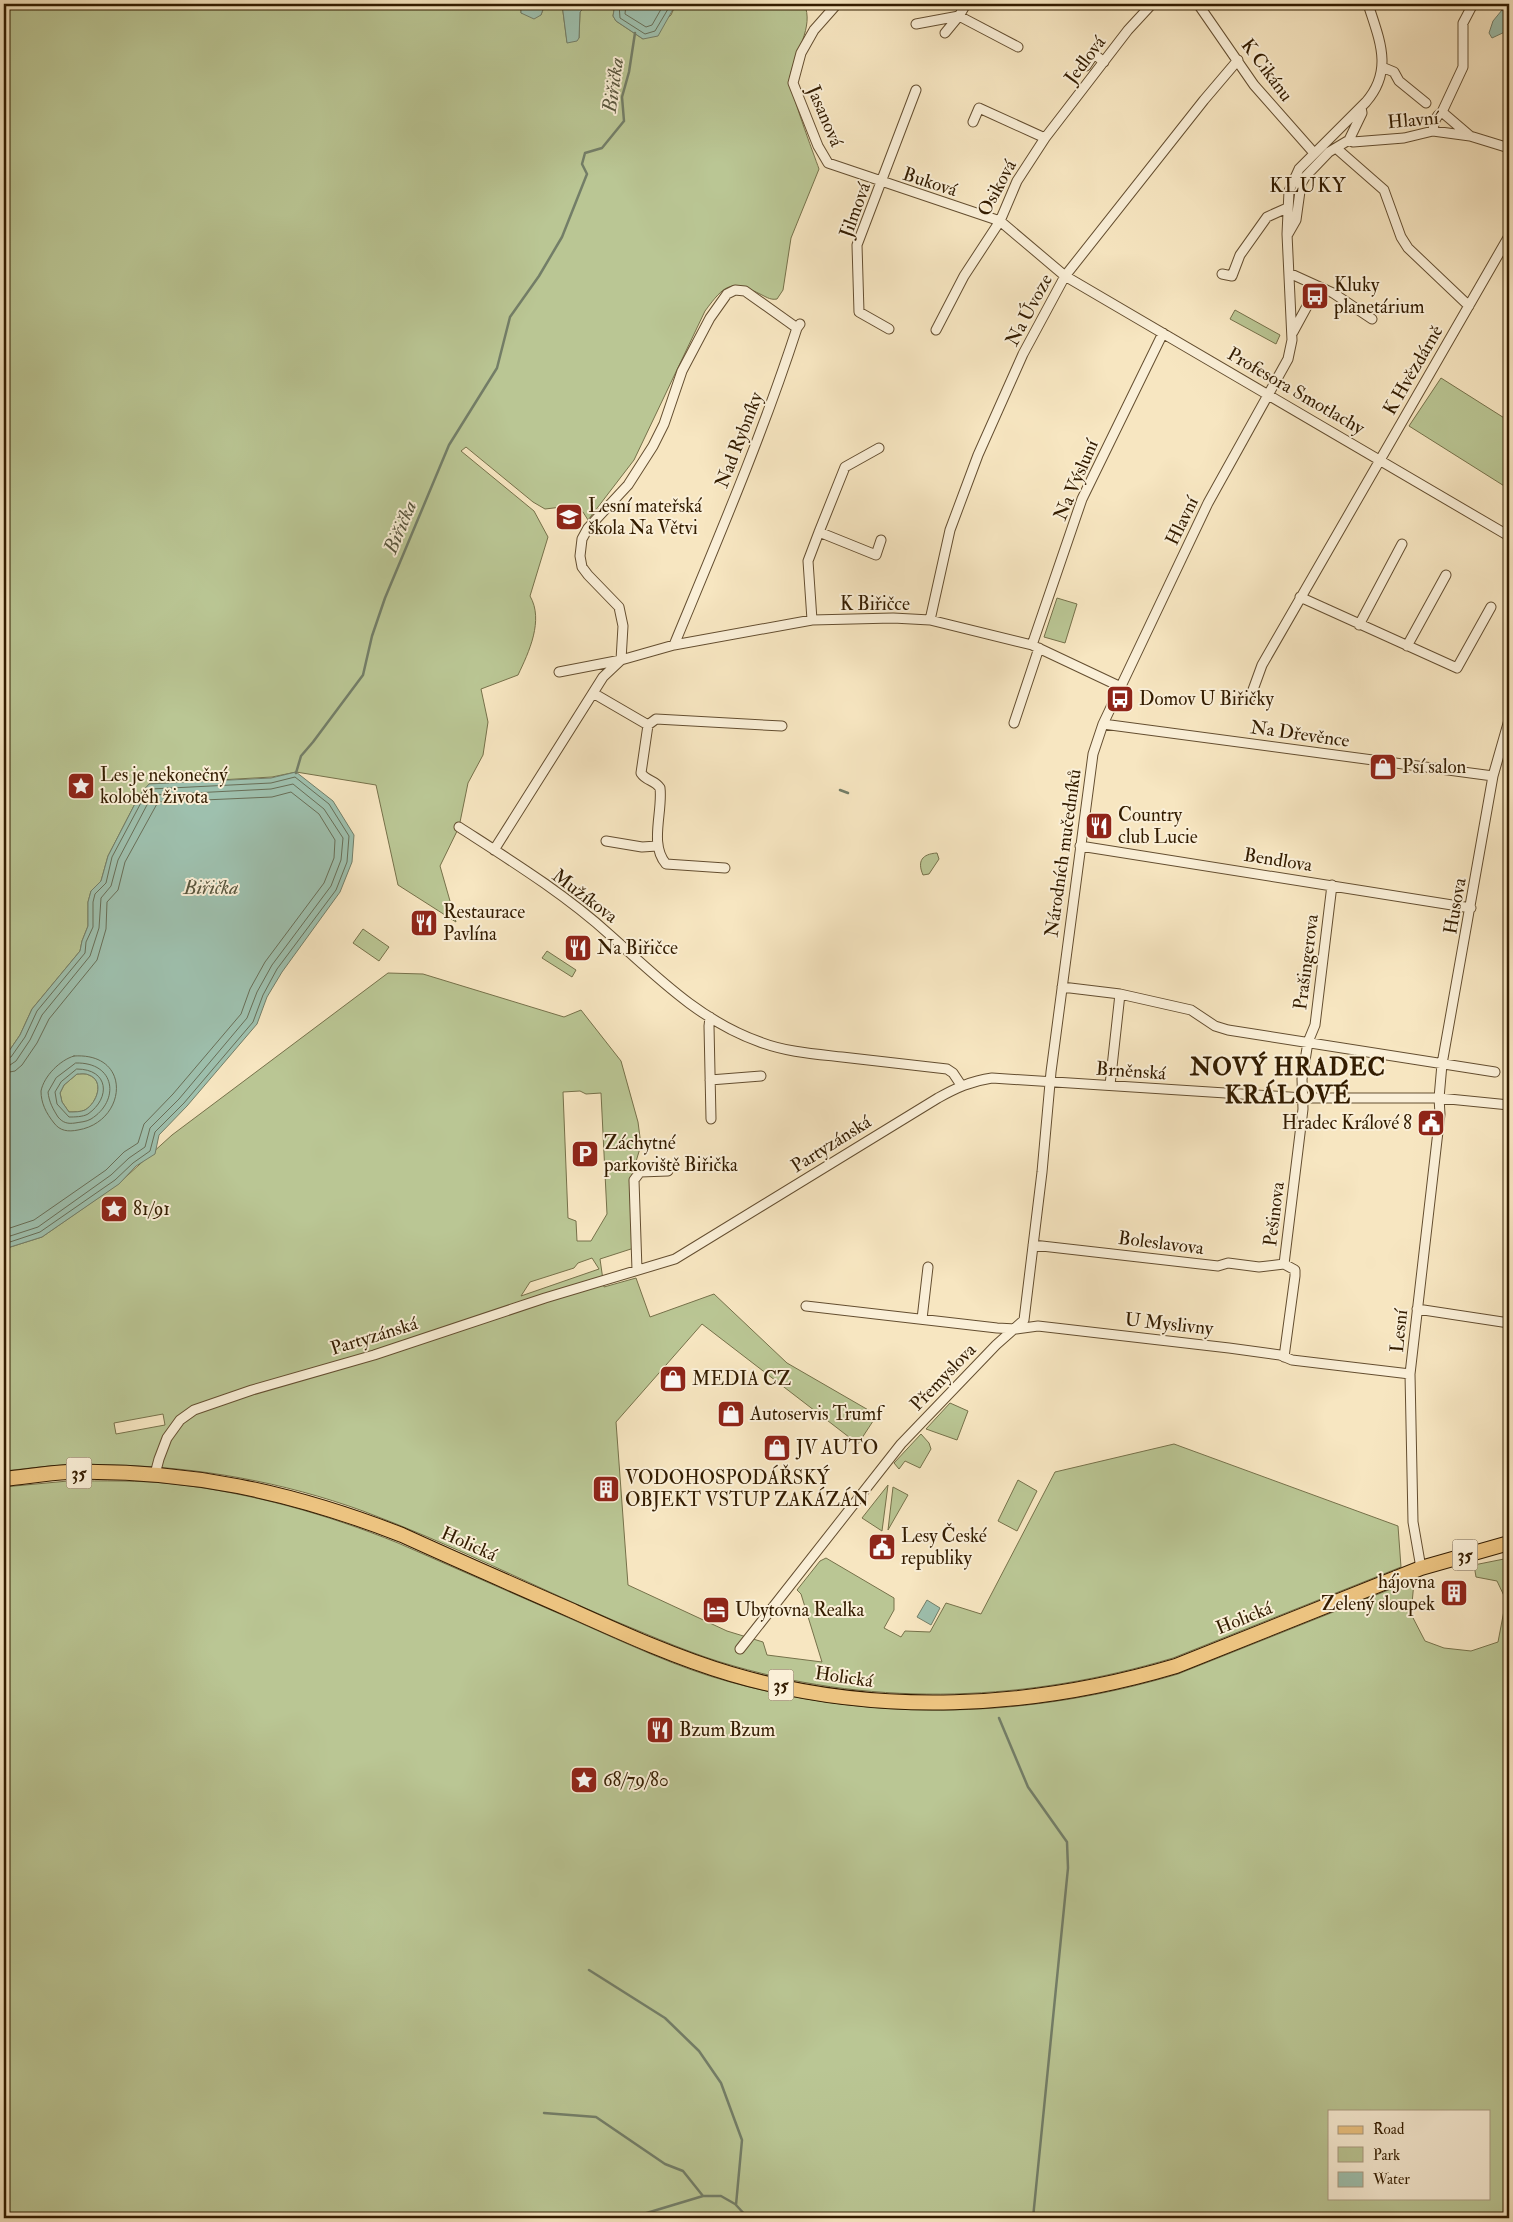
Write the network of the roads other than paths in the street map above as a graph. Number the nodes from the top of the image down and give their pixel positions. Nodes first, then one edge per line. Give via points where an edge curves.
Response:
1 (837, 4) edge
2 (966, 4) edge
3 (1152, 4) edge
4 (1198, 4) edge
5 (1368, 4) edge
6 (1473, 4) edge
7 (959, 16) junction
8 (916, 24) dead end
9 (945, 33) dead end
10 (1018, 47) dead end
11 (1238, 60) junction
12 (1104, 62) junction
13 (1086, 66) dead end
14 (1382, 67) junction
15 (916, 90) dead end
16 (1426, 102) dead end
17 (1361, 107) junction
18 (1442, 112) junction
19 (973, 122) dead end
20 (1433, 131) junction
21 (1470, 136) junction
22 (1045, 138) junction
23 (1349, 140) junction
24 (1336, 148) junction
25 (1509, 148) edge
26 (1314, 153) junction
27 (828, 163) joint
28 (882, 183) junction
29 (1287, 208) junction
30 (1000, 221) junction
31 (1287, 234) junction
32 (1509, 236) edge
33 (1289, 273) junction
34 (1222, 274) dead end
35 (1065, 276) junction
36 (1318, 286) junction
37 (1469, 306) junction
38 (1372, 319) dead end
39 (890, 328) dead end
40 (936, 330) dead end
41 (1163, 333) junction
42 (1292, 334) junction
43 (1268, 394) junction
44 (879, 448) dead end
45 (1380, 460) junction
46 (820, 532) junction
47 (1509, 536) edge
48 (881, 540) dead end
49 (1402, 544) dead end
50 (1446, 575) dead end
51 (1300, 597) junction
52 (1491, 608) dead end
53 (812, 620) junction
54 (930, 620) junction
55 (1359, 625) junction
56 (674, 646) junction
57 (1407, 646) junction
58 (1035, 647) junction
59 (621, 660) junction
60 (559, 672) dead end
61 (1121, 687) junction
62 (593, 694) junction
63 (1250, 698) dead end
64 (1509, 720) edge
65 (1014, 723) dead end
66 (648, 724) junction
67 (1102, 724) junction
68 (782, 726) dead end
69 (1493, 776) junction
70 (459, 828) dead end
71 (606, 841) dead end
72 (657, 846) junction
73 (1080, 846) junction
74 (494, 850) junction
75 (725, 868) dead end
76 (1332, 885) junction
77 (1471, 908) junction
78 (1062, 987) junction
79 (1120, 994) junction
80 (710, 1017) junction
81 (1308, 1042) junction
82 (1442, 1064) junction
83 (1495, 1072) dead end
84 (761, 1076) dead end
85 (710, 1080) junction
86 (1051, 1082) junction
87 (962, 1085) junction
88 (1110, 1085) junction
89 (1304, 1098) junction
90 (1439, 1098) junction
91 (1509, 1105) edge
92 (711, 1119) dead end
93 (668, 1171) dead end
94 (1034, 1245) junction
95 (1284, 1264) junction
96 (928, 1267) dead end
97 (637, 1270) junction
98 (806, 1306) dead end
99 (1418, 1308) junction
100 (922, 1319) junction
101 (1509, 1323) edge
102 (1016, 1329) junction
103 (1284, 1357) junction
104 (1410, 1374) junction
105 (156, 1474) junction
106 (4, 1479) edge
107 (1509, 1543) edge
108 (1421, 1568) junction
109 (740, 1649) dead end

1 - 27 street, Jasanová via 814,30 801,53 793,83
2 - 7 street
3 - 12 street, Jedlová
4 - 11 street, K Cikánu
5 - 14 street, Hlavní via 1378,36
6 - 18 street via 1463,23 1463,67
7 - 8 street
7 - 9 street
7 - 10 street
11 - 26 street, K Cikánu via 1254,85
11 - 35 street, Na Úvoze
12 - 13 street via 1094,54
12 - 22 street, Jedlová
14 - 16 street, Hlavní via 1394,72 1399,81
14 - 17 street, Hlavní via 1377,87
15 - 28 street, Jilmová
17 - 23 street, Hlavní via 1362,113
17 - 26 street, Hlavní
18 - 20 street via 1435,120
18 - 21 street
19 - 22 street via 979,108
20 - 21 street, Hlavní
20 - 23 street, Hlavní via 1404,138
21 - 25 street, Hlavní
22 - 30 street, Osiková via 1017,182
23 - 24 street, Hlavní
24 - 31 street, Hlavní via 1301,184 1296,220
24 - 37 street via 1384,190 1408,248
26 - 29 street, Hlavní via 1293,179
27 - 28 street, Buková
28 - 30 street, Buková
28 - 39 street, Jilmová via 858,245 859,312
29 - 31 street, Hlavní
29 - 34 street via 1267,217 1240,255 1235,274
30 - 35 street, Buková
30 - 40 street, Osiková via 964,276
31 - 33 street, Hlavní
32 - 37 street, K Hvězdárně
33 - 36 street
33 - 42 street, Hlavní
35 - 41 street, Profesora Smotlachy
35 - 54 street, Na Úvoze via 1023,354 978,455 950,530
36 - 38 street
36 - 42 street, Hlavní
37 - 45 street, K Hvězdárně
41 - 43 street, Profesora Smotlachy
41 - 58 street, Na Výsluní via 1082,499
42 - 43 street, Hlavní via 1288,359
43 - 45 street, Profesora Smotlachy
43 - 61 street, Hlavní via 1212,496
44 - 46 street via 845,467
45 - 47 street, Profesora Smotlachy
45 - 51 street, K Hvězdárně
46 - 48 street via 876,555
46 - 53 street via 808,561
49 - 55 street
50 - 57 street
51 - 55 street
51 - 63 street, K Hvězdárně via 1262,665
52 - 57 street via 1457,668
53 - 54 street, K Biřičce
53 - 56 street, K Biřičce
54 - 58 street, K Biřičce
55 - 57 street
56 - 59 street, K Biřičce
56 - 59 street, Nad Rybníky via 799,326 745,291 735,290 726,294 710,318 682,371 664,424 652,446 628,484 582,539 582,567 619,607 623,626
58 - 61 street, K Biřičce
58 - 65 street, Na Výsluní
59 - 60 street, K Biřičce
59 - 62 street via 603,677
61 - 67 street, Hlavní
62 - 66 street
62 - 74 street
64 - 69 street, Husova
66 - 68 street via 656,719
66 - 72 street via 642,773 660,788
67 - 69 street, Na Dřevěnce
67 - 73 street, Národních mučedníků via 1093,754
69 - 77 street, Husova
70 - 74 street, Mužíkova
71 - 72 street
72 - 75 street via 660,858 666,864
73 - 76 street, Bendlova
73 - 78 street, Národních mučedníků
74 - 80 street, Mužíkova via 570,903 661,983
76 - 77 street, Bendlova
76 - 81 street, Prašingerova via 1315,1026
77 - 82 street, Husova
78 - 79 street
78 - 86 street, Národních mučedníků
79 - 81 street via 1191,1010 1215,1026 1228,1030
79 - 88 street
80 - 85 street
80 - 87 street, Mužíkova via 772,1046 947,1069
81 - 82 street
81 - 89 street, Prašingerova via 1302,1079
82 - 83 street
82 - 90 street, Husova
84 - 85 street
85 - 92 street
86 - 87 street, Partyzánská via 992,1078
86 - 88 street, Brněnská
86 - 94 street, Přemyslova
87 - 97 street, Partyzánská via 674,1259
88 - 89 street, Brněnská
89 - 90 street, Brněnská
89 - 95 street, Pešinova
90 - 91 street, Brněnská
90 - 99 street, Lesní via 1440,1114
93 - 97 street via 640,1172 634,1180
94 - 95 street, Boleslavova via 1218,1266 1228,1263 1259,1267
94 - 102 street, Přemyslova via 1026,1314
95 - 103 street, Pešinova via 1295,1270
96 - 100 street
97 - 105 street, Partyzánská via 202,1406 186,1415 173,1429 161,1450
98 - 100 street, U Myslivny
99 - 101 street
99 - 104 street, Lesní
100 - 102 street, U Myslivny
102 - 103 street, U Myslivny via 1038,1326
102 - 109 street, Přemyslova via 996,1345 901,1444
103 - 104 street, U Myslivny
104 - 108 street, Lesní via 1413,1522
105 - 106 main road, 35 via 68,1472
105 - 108 main road, Holická / 35 via 210,1480 282,1495 360,1519 647,1644 732,1674 819,1693 904,1702 1027,1698 1156,1672
107 - 108 main road, Holická / 35

